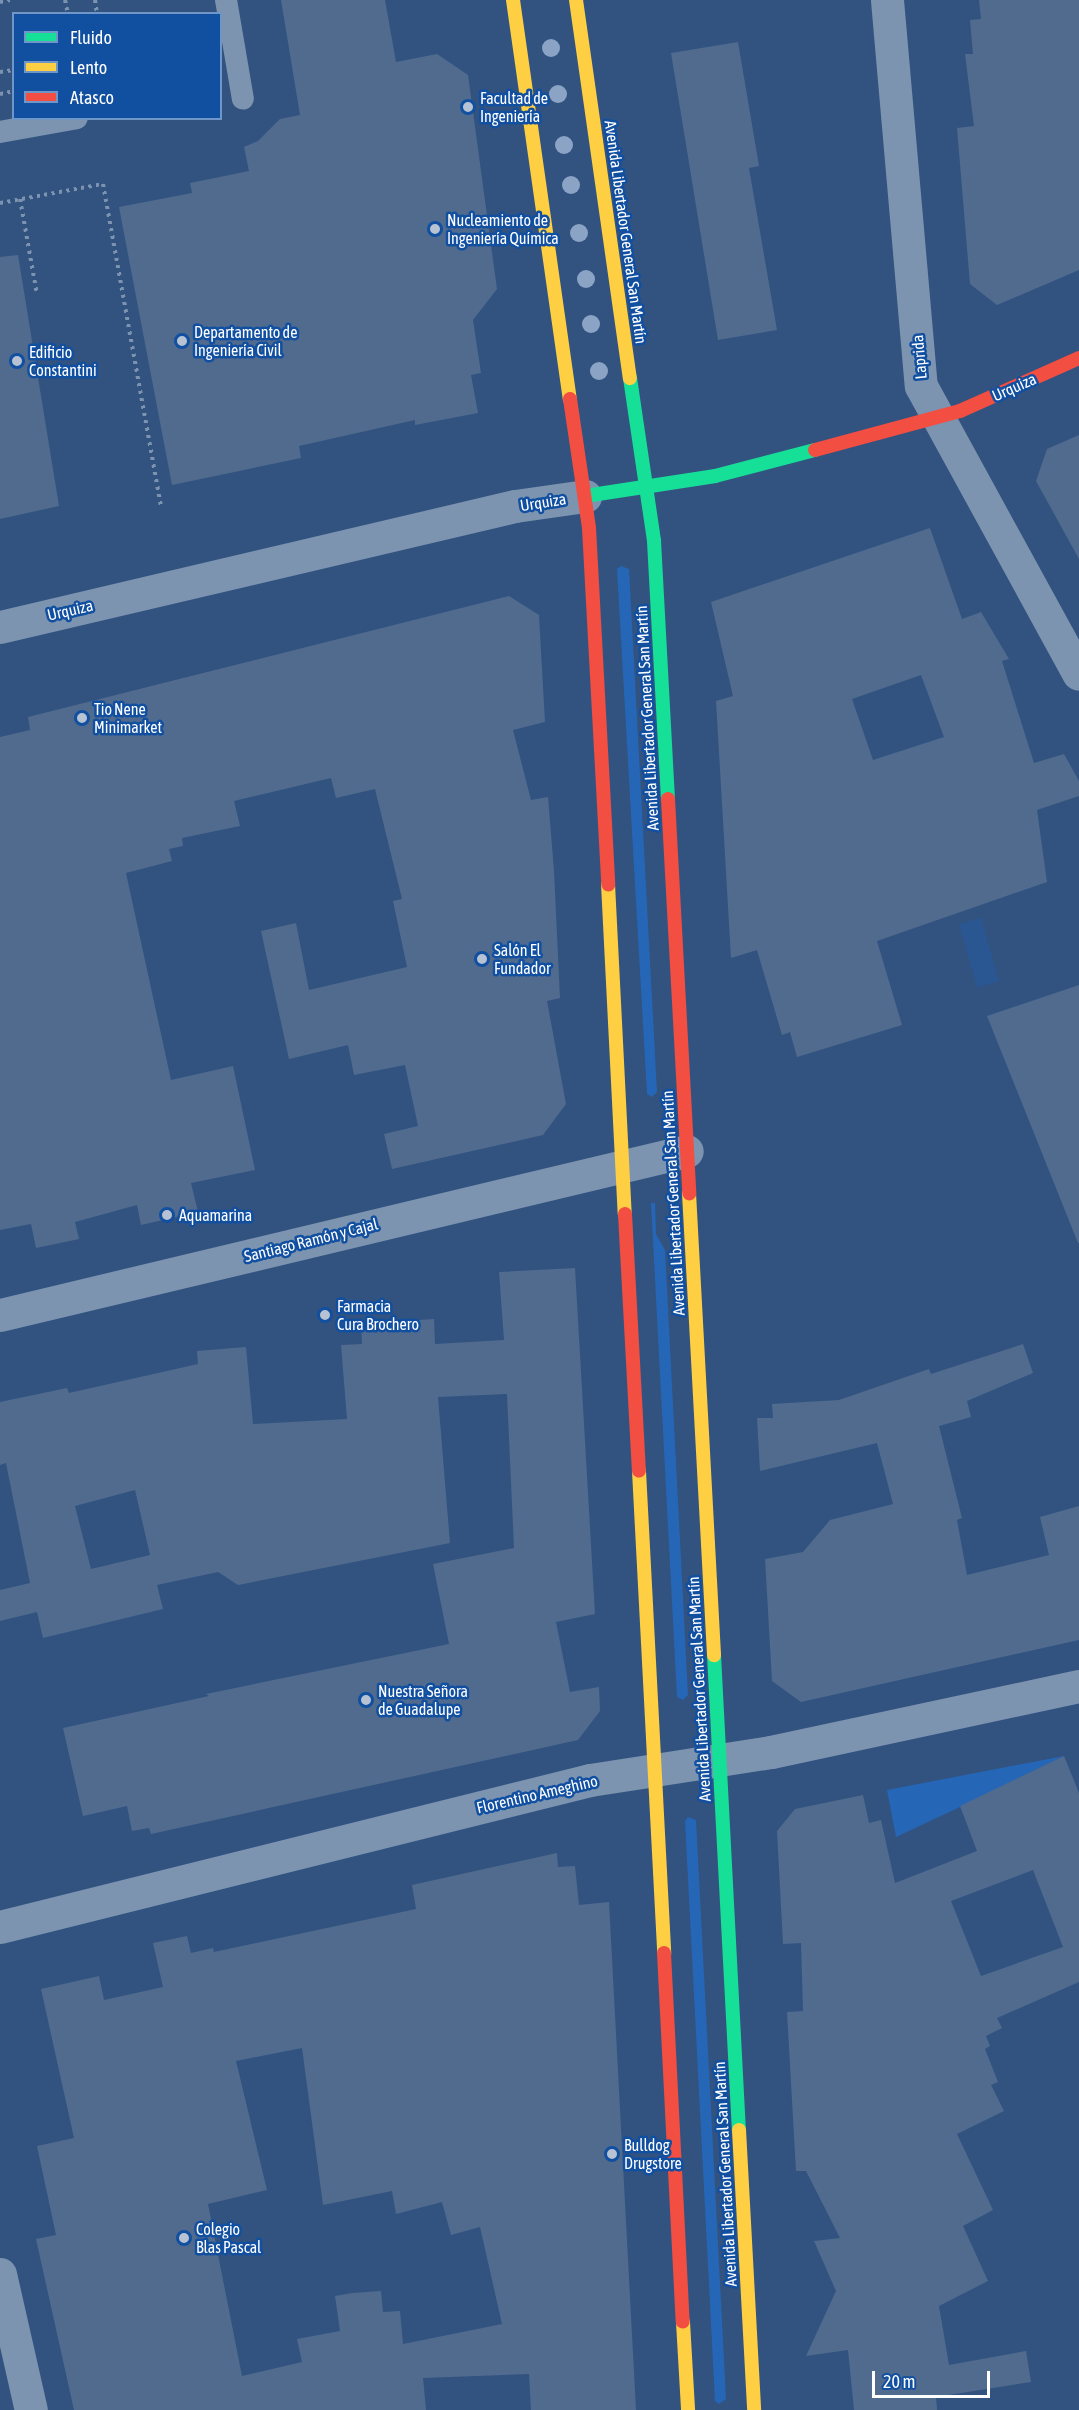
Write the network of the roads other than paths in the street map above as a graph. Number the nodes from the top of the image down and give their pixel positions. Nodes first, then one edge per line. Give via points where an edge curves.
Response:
1 (226, 0) edge
2 (513, 0) edge
3 (576, 0) edge
4 (887, 0) edge
5 (243, 99) dead end
6 (66, 120) edge
7 (0, 132) edge
8 (1079, 358) edge
9 (939, 417) junction
10 (646, 487) junction
11 (585, 496) junction
12 (0, 627) edge
13 (1079, 674) edge
14 (687, 1151) junction
15 (623, 1166) junction
16 (0, 1315) edge
17 (1079, 1686) edge
18 (719, 1760) junction
19 (655, 1770) junction
20 (0, 1927) edge
21 (0, 2274) edge
22 (31, 2410) edge
23 (688, 2410) edge
24 (754, 2410) edge

1 - 5 lane
2 - 11 main road
3 - 10 main road, Avenida Libertador General San Martín
4 - 9 street, Laprida via 921,386
6 - 7 lane
8 - 9 main road, Urquiza
9 - 10 main road, Urquiza via 716,476
9 - 13 street, Laprida
10 - 11 main road, Urquiza
10 - 14 main road, Avenida Libertador General San Martín via 654,541
11 - 12 street, Urquiza via 515,506
11 - 15 main road
14 - 15 street, Santiago Ramón y Cajal
14 - 18 main road, Avenida Libertador General San Martín
15 - 16 street, Santiago Ramón y Cajal
15 - 19 main road
17 - 18 street, Florentino Ameghino
18 - 19 street, Florentino Ameghino
18 - 24 main road, Avenida Libertador General San Martín
19 - 20 street, Florentino Ameghino via 590,1780
19 - 23 main road
21 - 22 street

